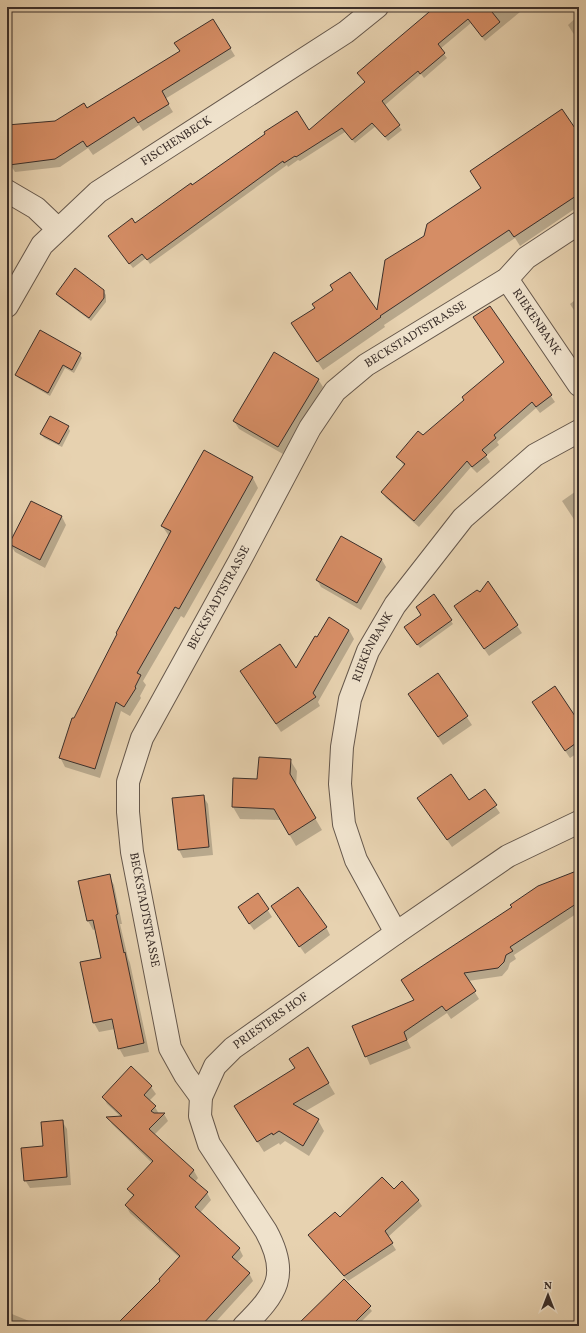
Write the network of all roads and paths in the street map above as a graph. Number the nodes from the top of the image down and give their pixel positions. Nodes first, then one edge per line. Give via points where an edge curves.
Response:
1 (377, 7) edge
2 (7, 191) edge
3 (579, 223) edge
4 (58, 229) junction
5 (507, 279) junction
6 (7, 306) edge
7 (579, 384) edge
8 (579, 431) edge
9 (579, 822) edge
10 (396, 933) junction
11 (201, 1097) junction
12 (244, 1326) edge

1 - 4 street, FISCHENBECK via 346,32 98,192
2 - 4 street via 36,208
3 - 5 street, BECKSTADTSTRASSE via 526,258
4 - 6 street, FISCHENBECK via 42,245
5 - 7 street, RIEKENBANK
5 - 11 street, BECKSTADTSTRASSE via 366,365 336,390 310,428 142,738 128,782 132,852 170,1048 184,1075
8 - 10 street, RIEKENBANK via 535,455 463,518 395,605 368,652 350,699 342,747 340,784 344,824 356,860
9 - 10 street, PRIESTERS HOF via 508,856
10 - 11 street, PRIESTERS HOF via 233,1048 216,1066
11 - 12 street, PRIESTERS HOF via 200,1116 208,1144 266,1231 274,1246 278,1263 278,1280 272,1294 264,1307

